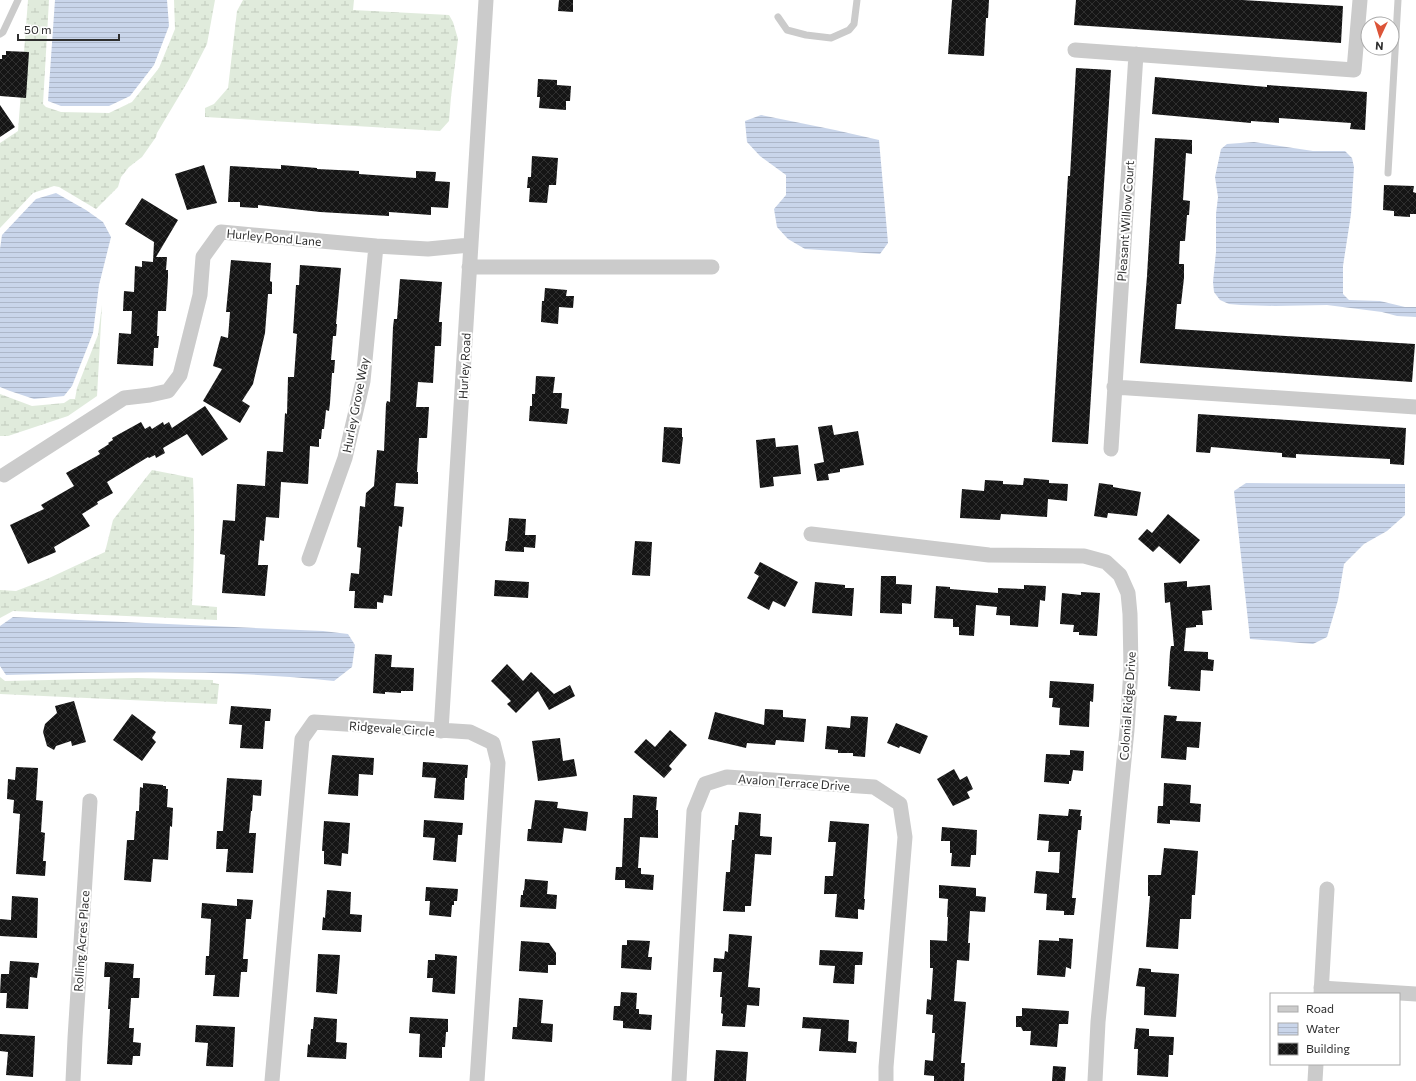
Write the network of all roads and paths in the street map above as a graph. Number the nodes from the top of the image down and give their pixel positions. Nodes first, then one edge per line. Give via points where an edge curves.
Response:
1 (18, 0) edge
2 (486, 0) edge
3 (857, 0) edge
4 (1360, 0) edge
5 (1398, 0) edge
6 (778, 18) dead end
7 (0, 34) edge
8 (1075, 50) dead end
9 (1136, 54) junction
10 (1388, 173) dead end
11 (470, 245) junction
12 (376, 246) junction
13 (469, 267) junction
14 (712, 267) dead end
15 (1114, 387) junction
16 (1416, 407) edge
17 (1110, 449) dead end
18 (4, 475) dead end
19 (811, 534) dead end
20 (309, 558) dead end
21 (441, 731) junction
22 (90, 801) dead end
23 (1327, 889) dead end
24 (1321, 991) edge
25 (1384, 993) edge
26 (1400, 993) edge
27 (1416, 994) edge
28 (1316, 1065) edge
29 (73, 1081) edge
30 (272, 1081) edge
31 (477, 1081) edge
32 (678, 1081) edge
33 (886, 1081) edge
34 (1095, 1081) edge
35 (1315, 1081) edge

1 - 7 lane
2 - 11 street, Hurley Road
3 - 6 lane via 854,24 849,30 832,38 788,30
4 - 9 street via 1354,70
5 - 10 lane
8 - 9 street
9 - 15 street, Pleasant Willow Court
11 - 12 street, Hurley Pond Lane via 428,249
11 - 13 street, Hurley Road
12 - 18 street, Hurley Pond Lane via 220,232 203,257 200,295 180,375 168,391 124,398
12 - 20 street, Hurley Grove Way via 363,381 345,458
13 - 14 street
13 - 21 street, Hurley Road
15 - 16 street
15 - 17 street, Pleasant Willow Court
19 - 34 street, Colonial Ridge Drive via 989,555 1084,556 1106,562 1120,575 1128,593 1132,669 1098,1022
21 - 30 street, Ridgevale Circle via 314,722 302,739
21 - 31 street, Ridgevale Circle via 470,732 492,744 498,763
22 - 29 street, Rolling Acres Place
23 - 24 street
24 - 25 street
26 - 27 street
28 - 35 street
32 - 33 street, Avalon Terrace Drive via 694,811 704,784 727,777 874,787 900,804 905,837

